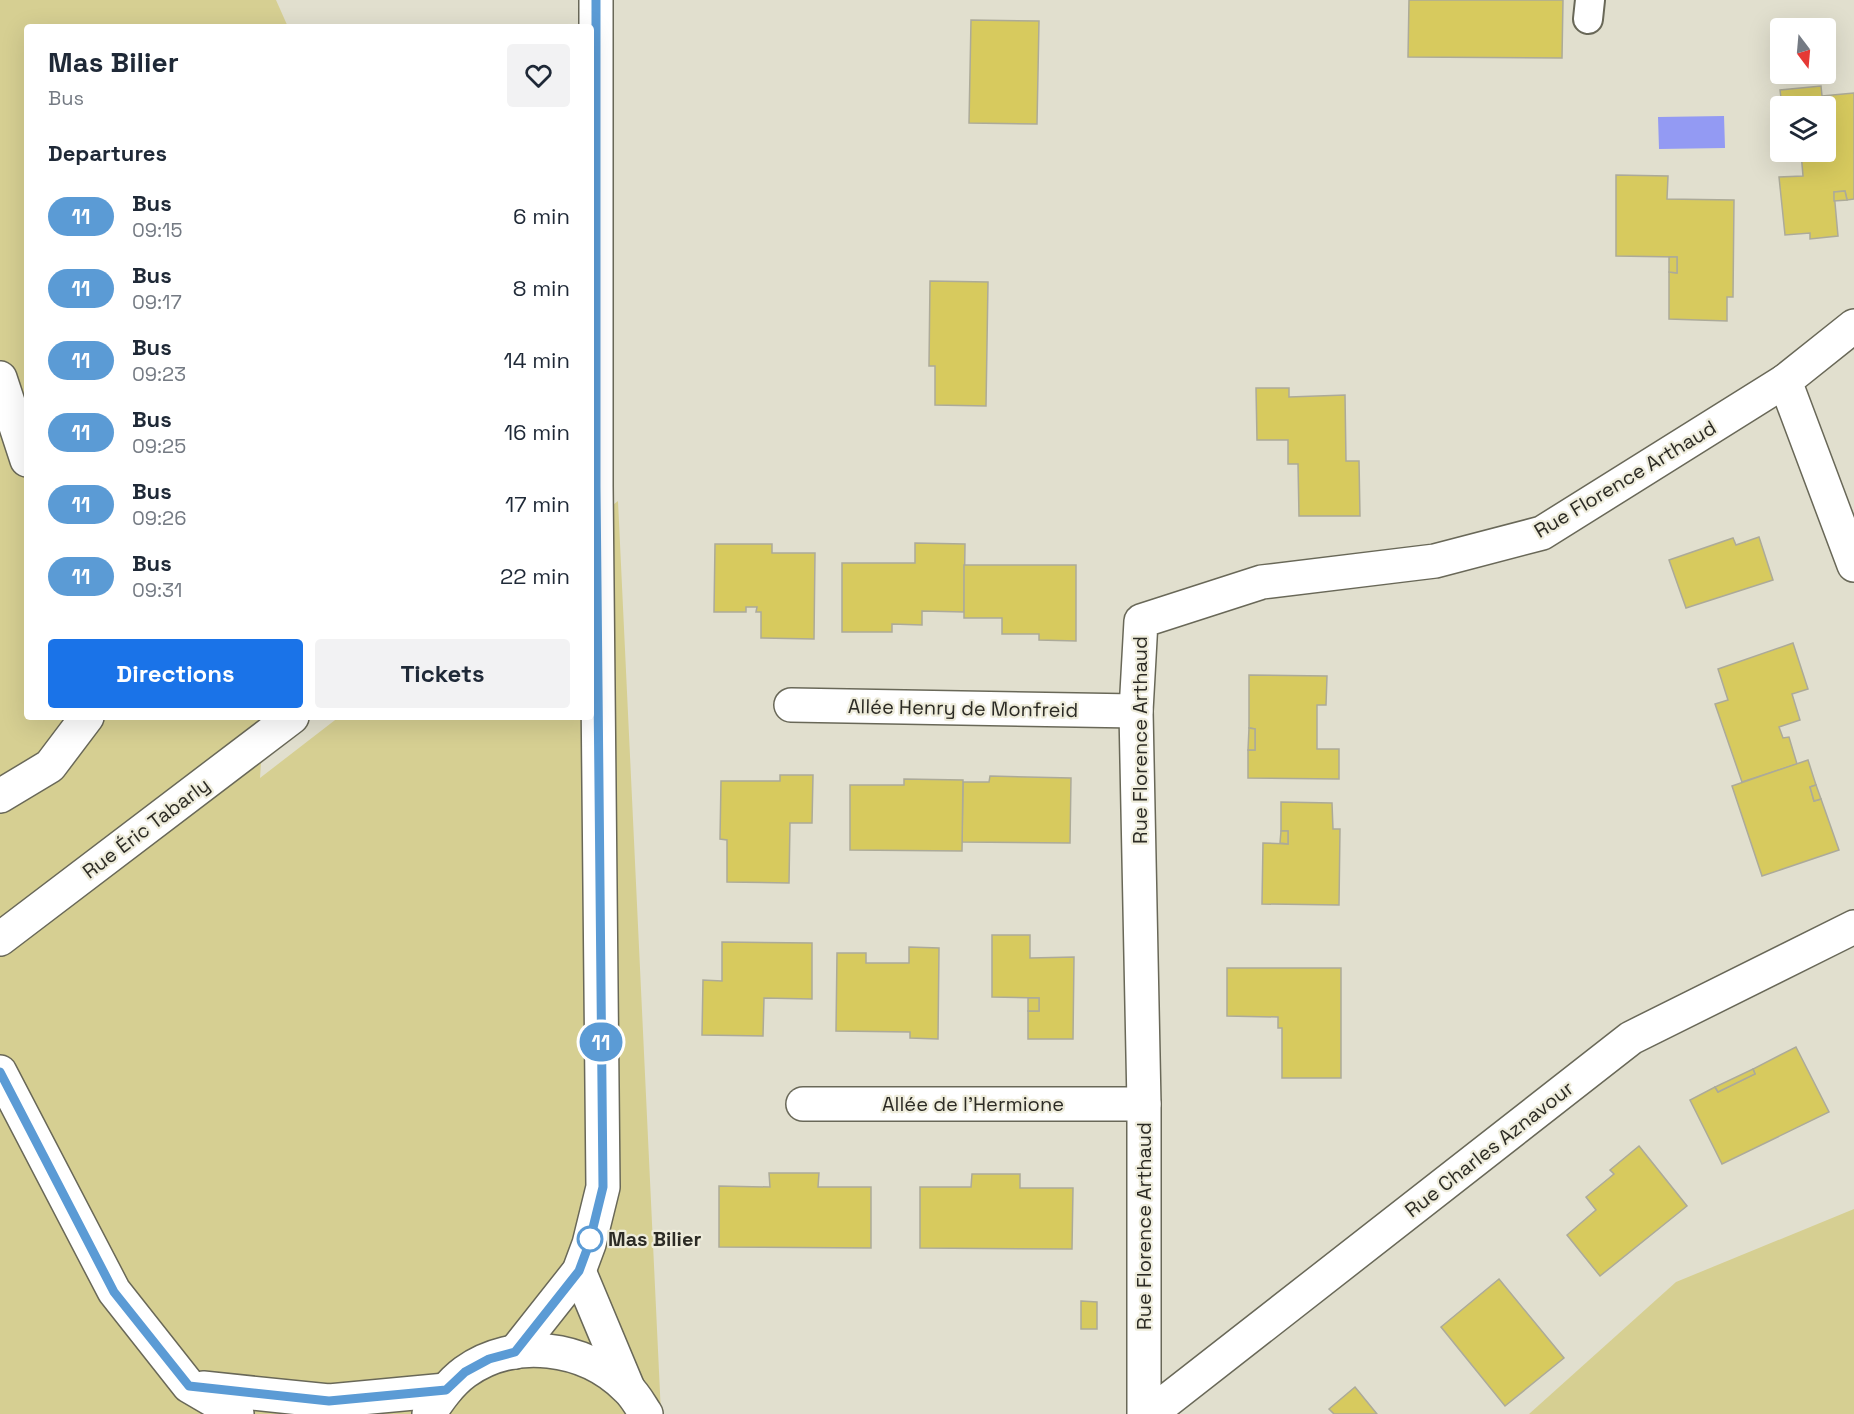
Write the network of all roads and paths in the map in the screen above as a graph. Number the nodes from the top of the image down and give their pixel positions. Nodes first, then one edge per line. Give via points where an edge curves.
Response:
1 (596, 0) edge
2 (594, 325) edge
3 (1854, 326) edge
4 (0, 378) edge
5 (1785, 381) junction
6 (24, 451) edge
7 (594, 558) edge
8 (1854, 565) edge
9 (790, 705) dead end
10 (1136, 711) junction
11 (85, 720) edge
12 (288, 720) edge
13 (0, 796) edge
14 (1854, 927) edge
15 (0, 939) edge
16 (0, 1072) edge
17 (803, 1104) dead end
18 (1143, 1104) junction
19 (579, 1271) junction
20 (515, 1352) junction
21 (189, 1386) junction
22 (637, 1401) edge
23 (437, 1402) edge
24 (237, 1414) edge
25 (1144, 1414) edge
26 (1150, 1414) edge

1 - 2 street
3 - 5 street
4 - 6 street
5 - 8 street
5 - 10 street, Rue Florence Arthaud via 1542,533 1435,561 1262,582 1141,621
7 - 19 street via 603,1187
9 - 10 street, Allée Henry de Monfreid
10 - 18 street, Rue Florence Arthaud
11 - 13 street via 50,766
12 - 15 street, Rue Éric Tabarly
14 - 26 street, Rue Charles Aznavour via 1631,1038
16 - 21 street via 114,1292
17 - 18 street, Allée de l'Hermione
18 - 25 street, Rue Florence Arthaud
19 - 20 street
19 - 22 street
20 - 22 street via 546,1350 576,1356 604,1369
20 - 23 street via 473,1368
21 - 23 street via 329,1401
21 - 24 street

